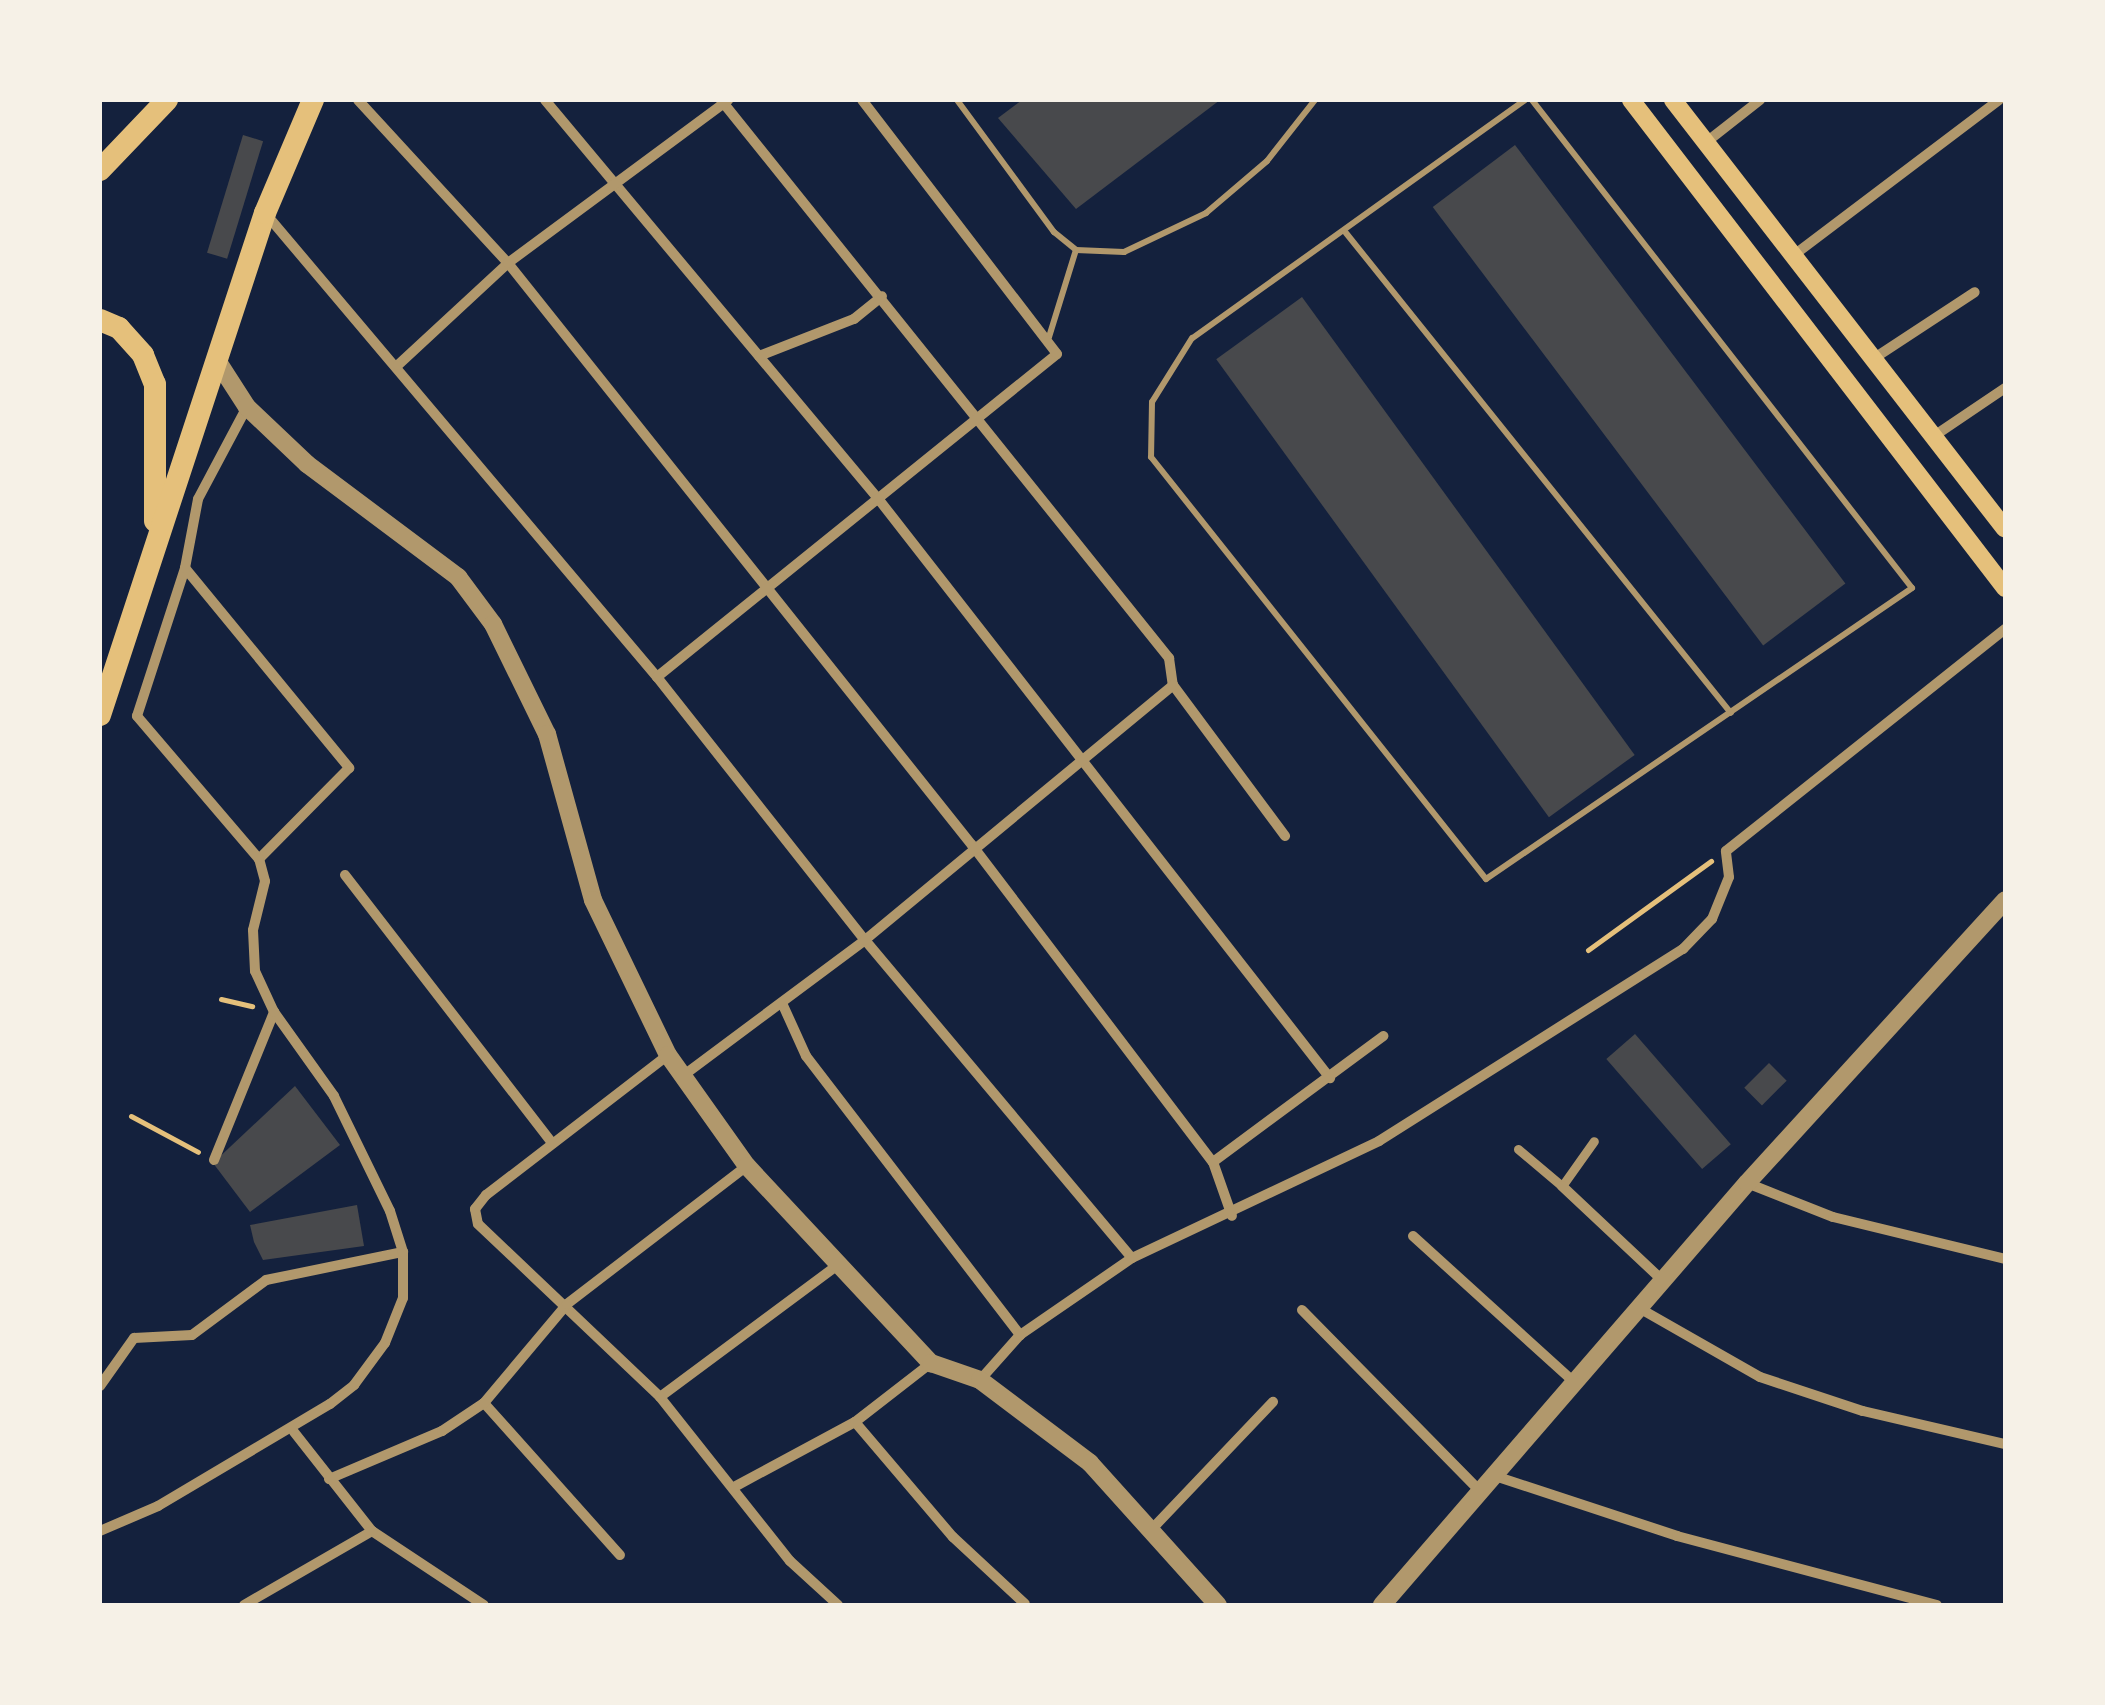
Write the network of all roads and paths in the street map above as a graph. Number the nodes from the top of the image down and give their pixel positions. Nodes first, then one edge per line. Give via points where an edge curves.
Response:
1 (167, 100) edge
2 (313, 100) edge
3 (358, 100) edge
4 (545, 100) edge
5 (862, 100) edge
6 (957, 100) edge
7 (1316, 100) edge
8 (1528, 100) edge
9 (1631, 100) edge
10 (1673, 100) edge
11 (1760, 100) edge
12 (1999, 100) edge
13 (724, 101) edge
14 (1709, 140) junction
15 (100, 170) edge
16 (614, 182) junction
17 (265, 214) junction
18 (1346, 233) junction
19 (1076, 250) junction
20 (1794, 256) junction
21 (508, 264) junction
22 (1975, 292) dead end
23 (882, 296) junction
24 (100, 320) edge
25 (1049, 337) junction
26 (759, 356) junction
27 (1876, 358) junction
28 (218, 362) junction
29 (398, 365) junction
30 (2005, 388) edge
31 (247, 407) junction
32 (980, 415) junction
33 (1937, 434) junction
34 (880, 501) junction
35 (2005, 529) edge
36 (154, 550) junction
37 (184, 568) junction
38 (767, 586) junction
39 (2005, 588) edge
40 (2005, 629) edge
41 (657, 677) junction
42 (1172, 685) junction
43 (1731, 713) junction
44 (100, 714) edge
45 (1079, 760) junction
46 (1285, 836) dead end
47 (972, 845) junction
48 (1726, 851) junction
49 (259, 859) junction
50 (345, 875) dead end
51 (2005, 900) edge
52 (864, 940) junction
53 (1588, 950) dead end
54 (220, 999) dead end
55 (782, 1003) junction
56 (274, 1012) junction
57 (1384, 1036) dead end
58 (668, 1055) junction
59 (684, 1076) junction
60 (1330, 1078) junction
61 (130, 1116) dead end
62 (1594, 1141) dead end
63 (552, 1143) junction
64 (1518, 1149) dead end
65 (214, 1160) joint
66 (1214, 1162) junction
67 (747, 1166) junction
68 (1747, 1183) junction
69 (1562, 1186) junction
70 (1232, 1216) junction
71 (1413, 1236) dead end
72 (402, 1252) junction
73 (1132, 1258) junction
74 (2005, 1259) edge
75 (840, 1264) junction
76 (1662, 1280) junction
77 (567, 1304) junction
78 (1640, 1308) junction
79 (1302, 1310) dead end
80 (1020, 1335) junction
81 (932, 1363) junction
82 (980, 1380) junction
83 (1575, 1383) junction
84 (100, 1386) edge
85 (660, 1397) junction
86 (1274, 1402) dead end
87 (484, 1404) junction
88 (855, 1422) junction
89 (294, 1432) junction
90 (2005, 1444) edge
91 (1495, 1476) junction
92 (329, 1479) junction
93 (736, 1486) junction
94 (1481, 1492) junction
95 (1151, 1530) junction
96 (100, 1531) edge
97 (372, 1531) junction
98 (620, 1555) dead end
99 (1025, 1604) edge
100 (244, 1605) edge
101 (484, 1605) edge
102 (838, 1605) edge
103 (1218, 1605) edge
104 (1382, 1605) edge
105 (1936, 1605) edge

1 - 15 highway
2 - 17 highway
3 - 21 street
4 - 16 street
5 - 25 street
6 - 19 lane via 1054,232
7 - 19 lane via 1267,161 1206,212 1124,252
8 - 18 lane
8 - 43 lane via 1912,588
9 - 39 main road
10 - 14 main road
11 - 14 street
12 - 20 street
13 - 16 street
13 - 23 street
14 - 20 main road
16 - 21 street
16 - 26 street
17 - 28 highway
17 - 29 street
18 - 43 lane
18 - 43 lane via 1192,338 1152,402 1151,457 1486,880
19 - 25 lane
20 - 27 main road
21 - 29 street
21 - 38 street
22 - 27 street
23 - 26 street via 854,320
23 - 32 street
24 - 36 highway via 119,328 143,355 156,384
25 - 32 street via 1056,354
26 - 34 street
27 - 33 main road
28 - 31 street
28 - 36 highway
29 - 41 street
30 - 33 street
31 - 37 street via 198,499
31 - 58 street via 307,464 458,577 492,624 547,734 593,900
32 - 34 street
32 - 42 street via 1169,658
33 - 35 main road
34 - 38 street
34 - 45 street
36 - 44 highway
37 - 49 street via 137,716
37 - 49 street via 349,768
38 - 41 street
38 - 47 street
40 - 48 street
41 - 52 street
42 - 45 street
42 - 46 street
45 - 47 street
45 - 60 street
47 - 52 street
47 - 66 street
48 - 53 path
48 - 70 street via 1729,877 1712,918 1684,949 1436,1108
49 - 56 street via 265,880 253,930 256,971
50 - 63 street
51 - 68 street
52 - 55 street
52 - 73 street
54 - 56 path
55 - 59 street
55 - 80 street via 806,1056
56 - 65 street
56 - 72 street via 334,1096 390,1211
57 - 60 street
58 - 59 street
58 - 63 street
59 - 67 street
60 - 66 street
61 - 65 path
62 - 69 street
63 - 77 street via 476,1209 478,1224
64 - 69 street
66 - 70 street
67 - 75 street
67 - 77 street
68 - 74 street via 1833,1216
68 - 76 street
69 - 76 street
70 - 73 street
71 - 83 street
72 - 84 street via 266,1280 192,1335 134,1338
72 - 89 street via 403,1298 385,1343 354,1385
73 - 80 street
75 - 81 street
75 - 85 street
76 - 78 street
77 - 85 street
77 - 87 street
78 - 83 street
78 - 90 street via 1760,1377 1863,1411
79 - 94 street
80 - 82 street
81 - 82 street
81 - 88 street
82 - 95 street via 1090,1463
83 - 91 street
85 - 93 street
86 - 95 street
87 - 92 street via 442,1432
87 - 98 street
88 - 93 street
88 - 99 street via 953,1538
89 - 92 street
89 - 96 street
91 - 94 street
91 - 105 street via 1678,1536
92 - 97 street
93 - 102 street via 790,1561
94 - 104 street
95 - 103 street
97 - 100 street
97 - 101 street

